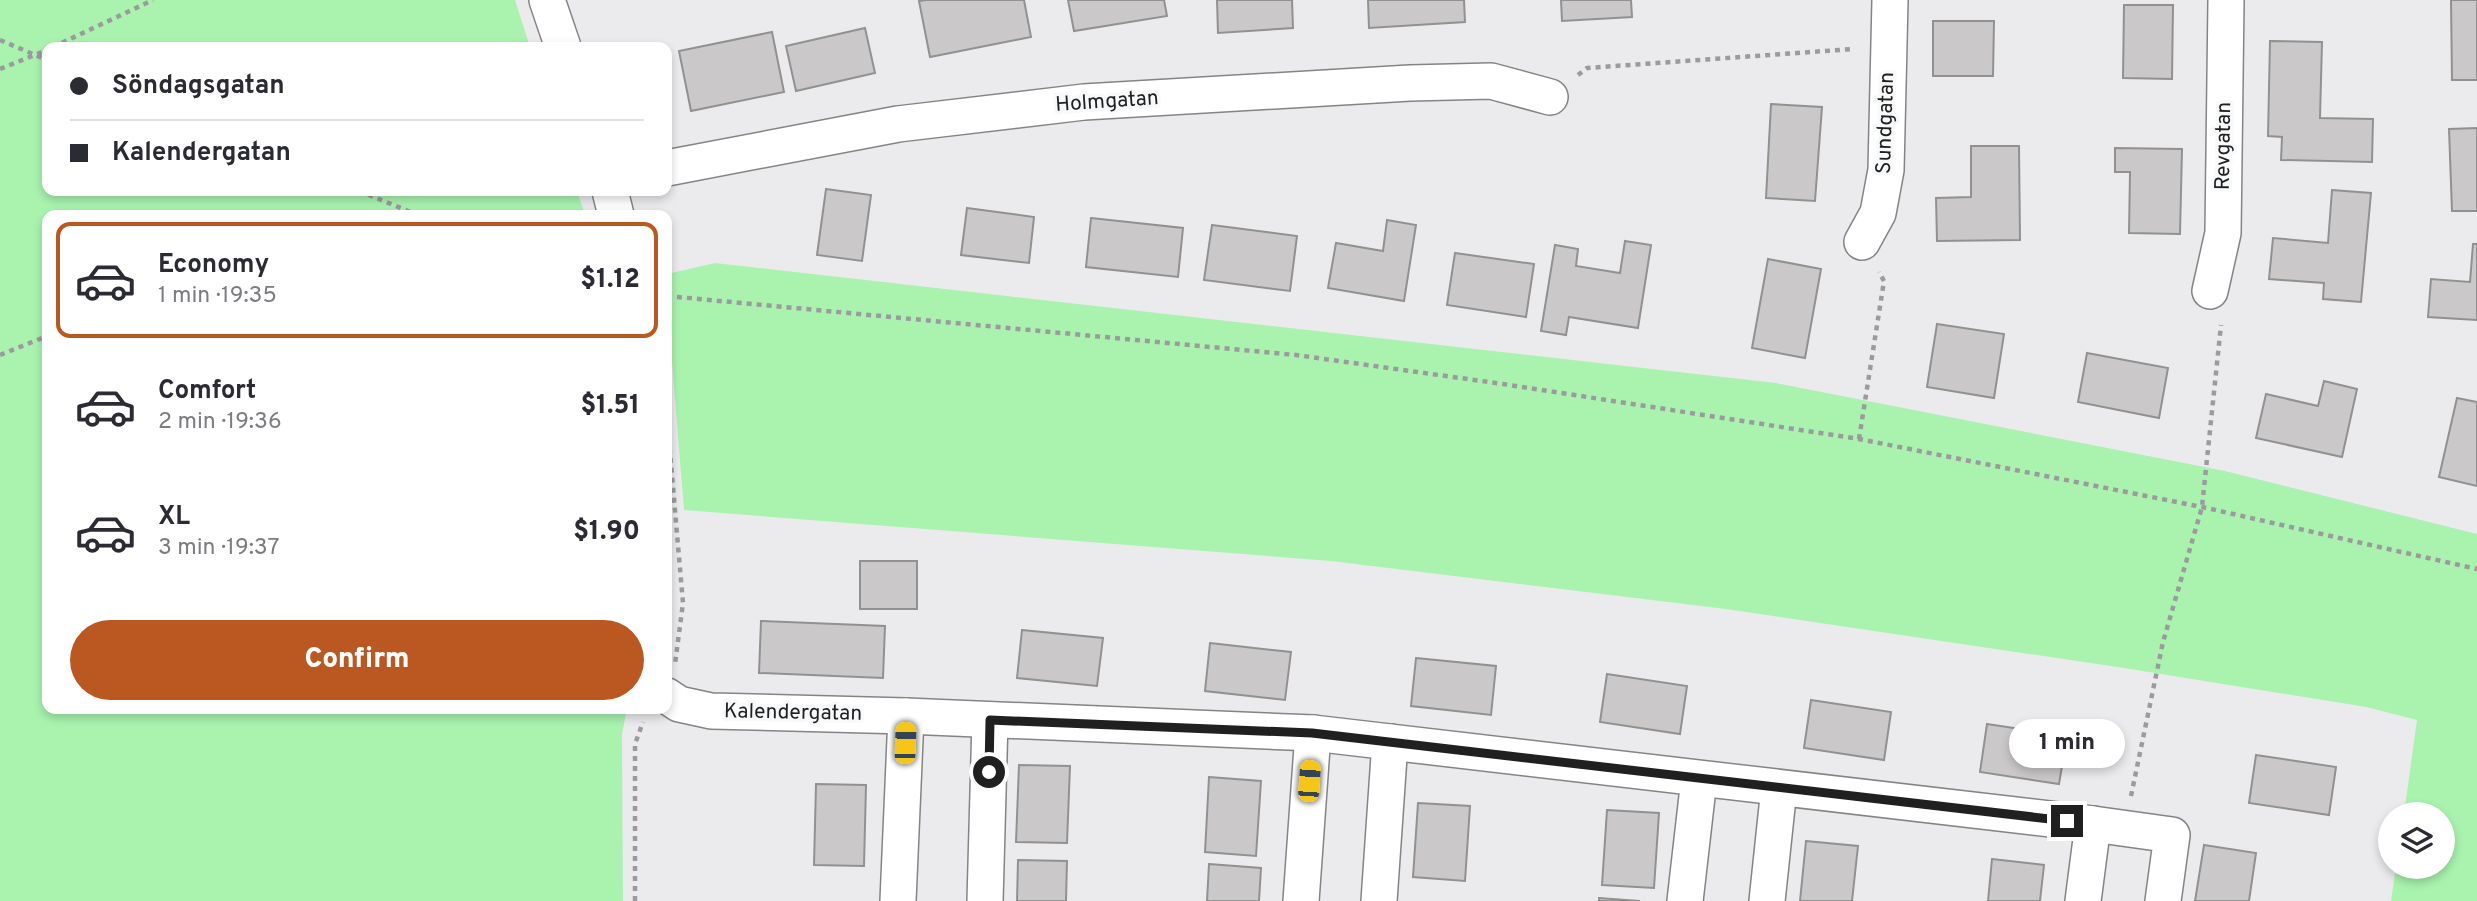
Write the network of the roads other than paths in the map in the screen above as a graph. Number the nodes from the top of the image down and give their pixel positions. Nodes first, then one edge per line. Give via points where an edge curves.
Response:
1 (547, 0) edge
2 (1890, 0) edge
3 (2226, 0) edge
4 (561, 42) edge
5 (1550, 96) road end
6 (672, 168) edge
7 (1862, 242) road end
8 (2210, 291) road end
9 (672, 699) edge
10 (906, 716) junction
11 (990, 720) junction
12 (1312, 733) junction
13 (1390, 742) junction
14 (1699, 779) junction
15 (1779, 788) junction
16 (2108, 827) junction
17 (898, 901) edge
18 (985, 901) edge
19 (1301, 901) edge
20 (1380, 901) edge
21 (1685, 901) edge
22 (1767, 901) edge
23 (2083, 901) edge
24 (2163, 901) edge

1 - 4 street
2 - 7 street, Sundgatan via 1886,170 1878,213
3 - 8 street, Revgatan via 2223,233
5 - 6 street, Holmgatan via 1491,81 1084,102 898,124
9 - 10 street, Kalendergatan via 711,711
10 - 11 street, Kalendergatan
10 - 17 street
11 - 12 street, Kalendergatan
11 - 18 street
12 - 13 street, Kalendergatan
12 - 19 street
13 - 14 street, Kalendergatan
13 - 20 street
14 - 15 street, Kalendergatan
14 - 21 street
15 - 16 street, Kalendergatan
15 - 22 street
16 - 23 street
16 - 24 street, Kalendergatan via 2172,835

